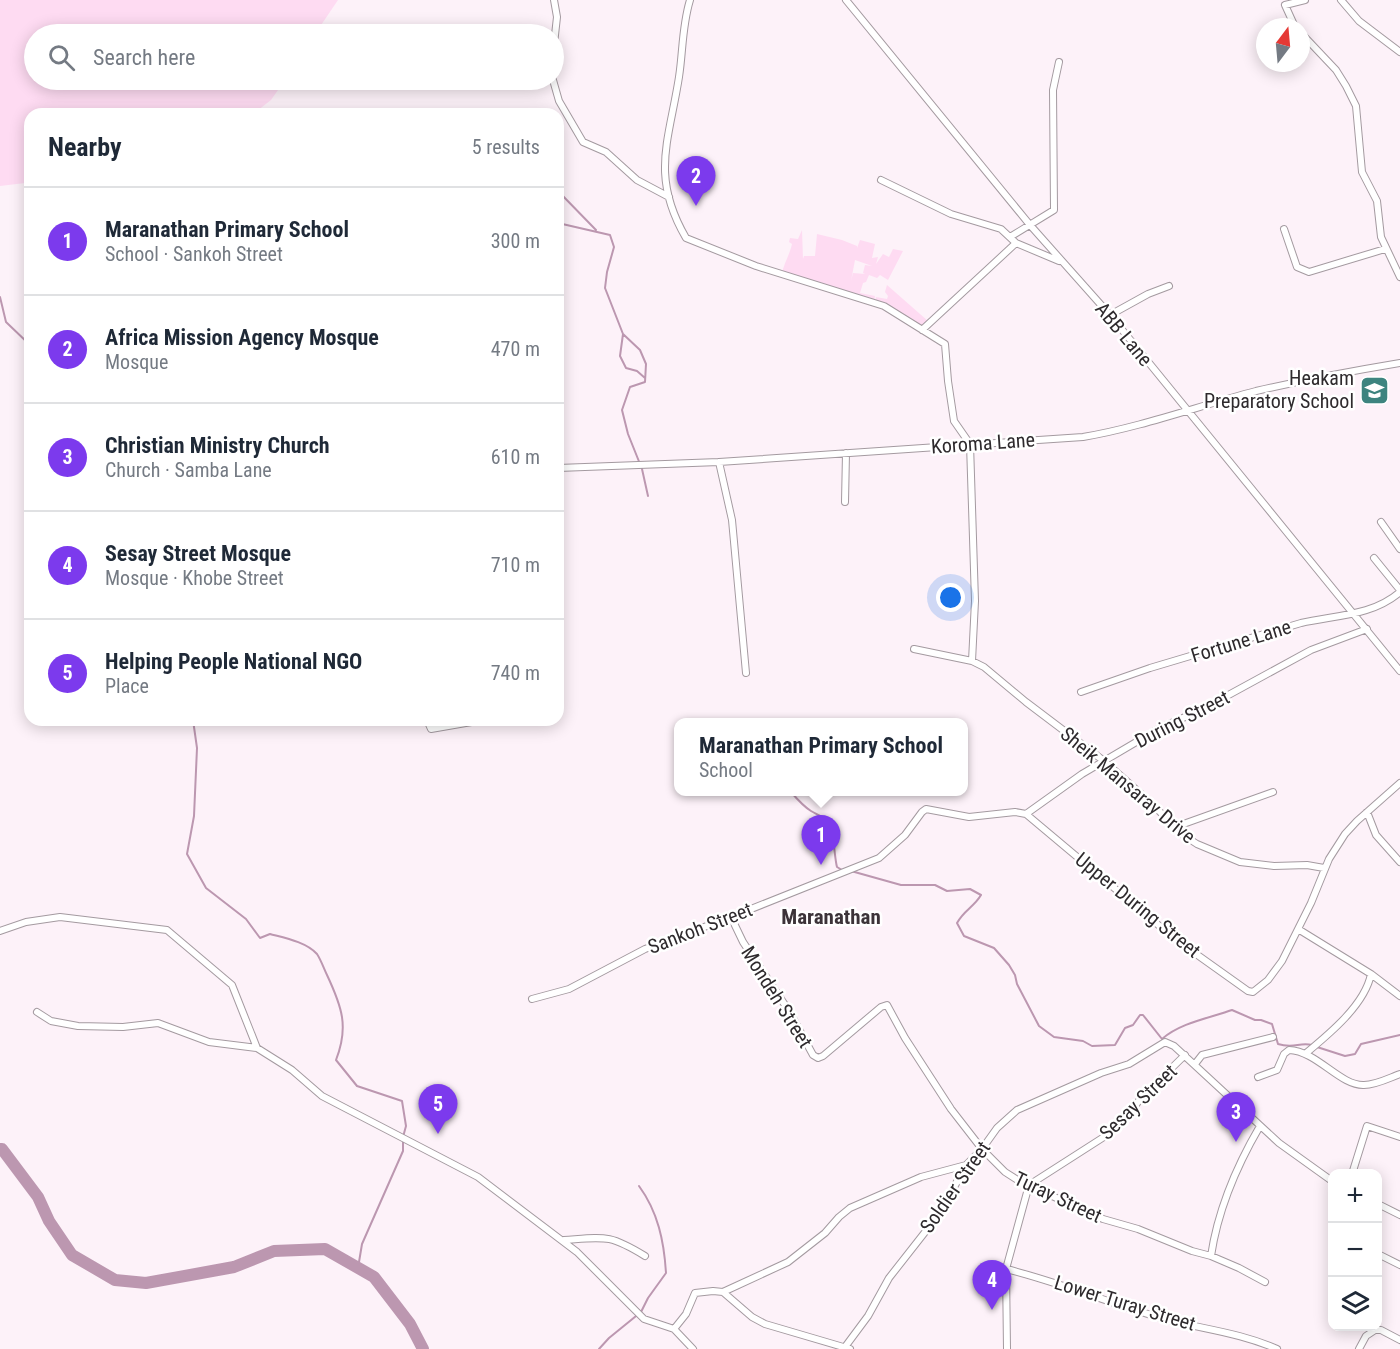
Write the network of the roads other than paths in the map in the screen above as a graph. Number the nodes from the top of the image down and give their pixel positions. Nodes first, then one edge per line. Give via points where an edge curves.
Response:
1 (554, 0) edge
2 (690, 0) edge
3 (846, 0) edge
4 (1305, 0) edge
5 (1341, 0) edge
6 (1291, 18) edge
7 (556, 24) edge
8 (1310, 43) edge
9 (1400, 52) edge
10 (1059, 62) dead end
11 (556, 90) edge
12 (563, 108) edge
13 (564, 110) edge
14 (881, 180) dead end
15 (669, 196) junction
16 (1030, 225) junction
17 (1284, 229) dead end
18 (1010, 237) junction
19 (1016, 243) junction
20 (1385, 249) junction
21 (1061, 262) junction
22 (1400, 277) edge
23 (1169, 286) dead end
24 (1110, 315) junction
25 (922, 330) junction
26 (1400, 363) edge
27 (1188, 411) junction
28 (970, 444) junction
29 (846, 453) junction
30 (719, 462) junction
31 (564, 468) edge
32 (845, 502) dead end
33 (1381, 522) dead end
34 (1400, 549) edge
35 (1374, 558) dead end
36 (1400, 591) edge
37 (1355, 614) junction
38 (1367, 629) junction
39 (914, 649) dead end
40 (972, 661) junction
41 (1400, 671) edge
42 (746, 673) dead end
43 (1082, 692) dead end
44 (429, 726) edge
45 (448, 726) edge
46 (1104, 761) junction
47 (1400, 783) edge
48 (1273, 792) dead end
49 (1367, 812) junction
50 (1026, 814) junction
51 (1174, 827) junction
52 (1400, 862) edge
53 (1324, 868) junction
54 (731, 917) junction
55 (1298, 929) junction
56 (0, 931) edge
57 (1371, 974) junction
58 (1400, 996) edge
59 (532, 999) dead end
60 (890, 1007) joint
61 (37, 1012) dead end
62 (1272, 1037) dead end
63 (257, 1048) junction
64 (1305, 1054) junction
65 (1185, 1055) junction
66 (1195, 1064) junction
67 (1400, 1074) edge
68 (1258, 1077) dead end
69 (1260, 1126) junction
70 (1400, 1137) edge
71 (982, 1149) junction
72 (966, 1165) junction
73 (1353, 1169) edge
74 (1328, 1178) edge
75 (1029, 1185) junction
76 (1382, 1206) edge
77 (1400, 1215) edge
78 (564, 1240) junction
79 (645, 1256) dead end
80 (1212, 1256) junction
81 (1382, 1256) edge
82 (1400, 1264) edge
83 (1006, 1269) junction
84 (1265, 1282) dead end
85 (723, 1292) junction
86 (674, 1329) junction
87 (1400, 1340) edge
88 (848, 1348) edge
89 (693, 1349) edge
90 (1007, 1349) edge
91 (1277, 1349) edge
92 (1359, 1349) edge

1 - 7 street
2 - 15 street via 665,152
3 - 16 street, ABB Lane
4 - 6 street via 1285,5
5 - 9 street via 1359,21
8 - 20 street via 1336,70 1356,106 1360,163 1377,201
10 - 16 street via 1053,90 1054,210
11 - 12 street
13 - 15 street via 583,142 606,152 637,180
14 - 18 street via 951,214 992,225
15 - 25 street via 686,238 756,266 884,306
16 - 18 street
16 - 21 street, ABB Lane
17 - 20 street via 1297,267 1309,272
18 - 19 street
19 - 21 street
19 - 25 street
20 - 22 street
21 - 24 street, ABB Lane
23 - 24 street
24 - 27 street, ABB Lane
25 - 28 street via 945,344 954,421
26 - 27 street, Koroma Lane via 1266,389
27 - 28 street, Koroma Lane via 1083,437
27 - 37 street, ABB Lane
28 - 29 street, Koroma Lane
28 - 40 street via 975,602
29 - 30 street, Koroma Lane
29 - 32 street
30 - 31 street, Koroma Lane
30 - 42 street via 732,520
33 - 34 street
35 - 36 street
36 - 37 street, Fortune Lane via 1375,608
37 - 38 street, ABB Lane
37 - 43 street, Fortune Lane via 1301,623
38 - 41 street, ABB Lane
38 - 46 street, During Street via 1311,650
39 - 40 street, Sheik Mansaray Drive
40 - 46 street, Sheik Mansaray Drive
44 - 45 street
46 - 50 street, During Street
46 - 51 street, Sheik Mansaray Drive
47 - 49 street
48 - 51 street
49 - 52 street via 1376,835
49 - 53 street via 1345,834
50 - 54 street, Sankoh Street via 969,817 926,809 879,858
50 - 55 street, Upper During Street via 1175,939 1248,991 1268,980
51 - 53 street, Sheik Mansaray Drive via 1197,844 1240,861
53 - 55 street
54 - 59 street, Sankoh Street via 645,949 569,989
54 - 60 street, Mondeh Street via 818,1058 881,1007
55 - 57 street
56 - 63 street via 60,917 167,930 232,984
57 - 58 street
57 - 64 street via 1350,1013
60 - 71 street, Turay Street via 908,1043
61 - 63 street via 51,1021 78,1026 158,1023 209,1042
62 - 66 street via 1202,1055
63 - 78 street via 292,1070 322,1096 478,1177
64 - 67 street via 1350,1083 1371,1084
64 - 68 street via 1289,1050 1277,1070
65 - 66 street
65 - 71 street, Soldier Street via 1168,1042 1161,1044 1129,1064 1017,1110
65 - 75 street, Sesay Street via 1107,1135
66 - 69 street
69 - 74 street
69 - 80 street via 1224,1201
70 - 73 street via 1367,1126
71 - 72 street, Soldier Street
71 - 75 street, Turay Street via 1005,1172
72 - 85 street via 921,1177 850,1208 788,1262
72 - 88 street, Soldier Street via 940,1213 889,1278
75 - 80 street, Turay Street via 1103,1219
75 - 83 street
76 - 77 street
78 - 79 street via 614,1239
78 - 86 street via 635,1312
80 - 84 street, Turay Street
81 - 82 street
83 - 90 street
83 - 91 street, Lower Turay Street via 1163,1318 1241,1335
85 - 86 street via 695,1293
85 - 88 street via 765,1324
86 - 89 street
87 - 92 street via 1375,1330 1366,1336

